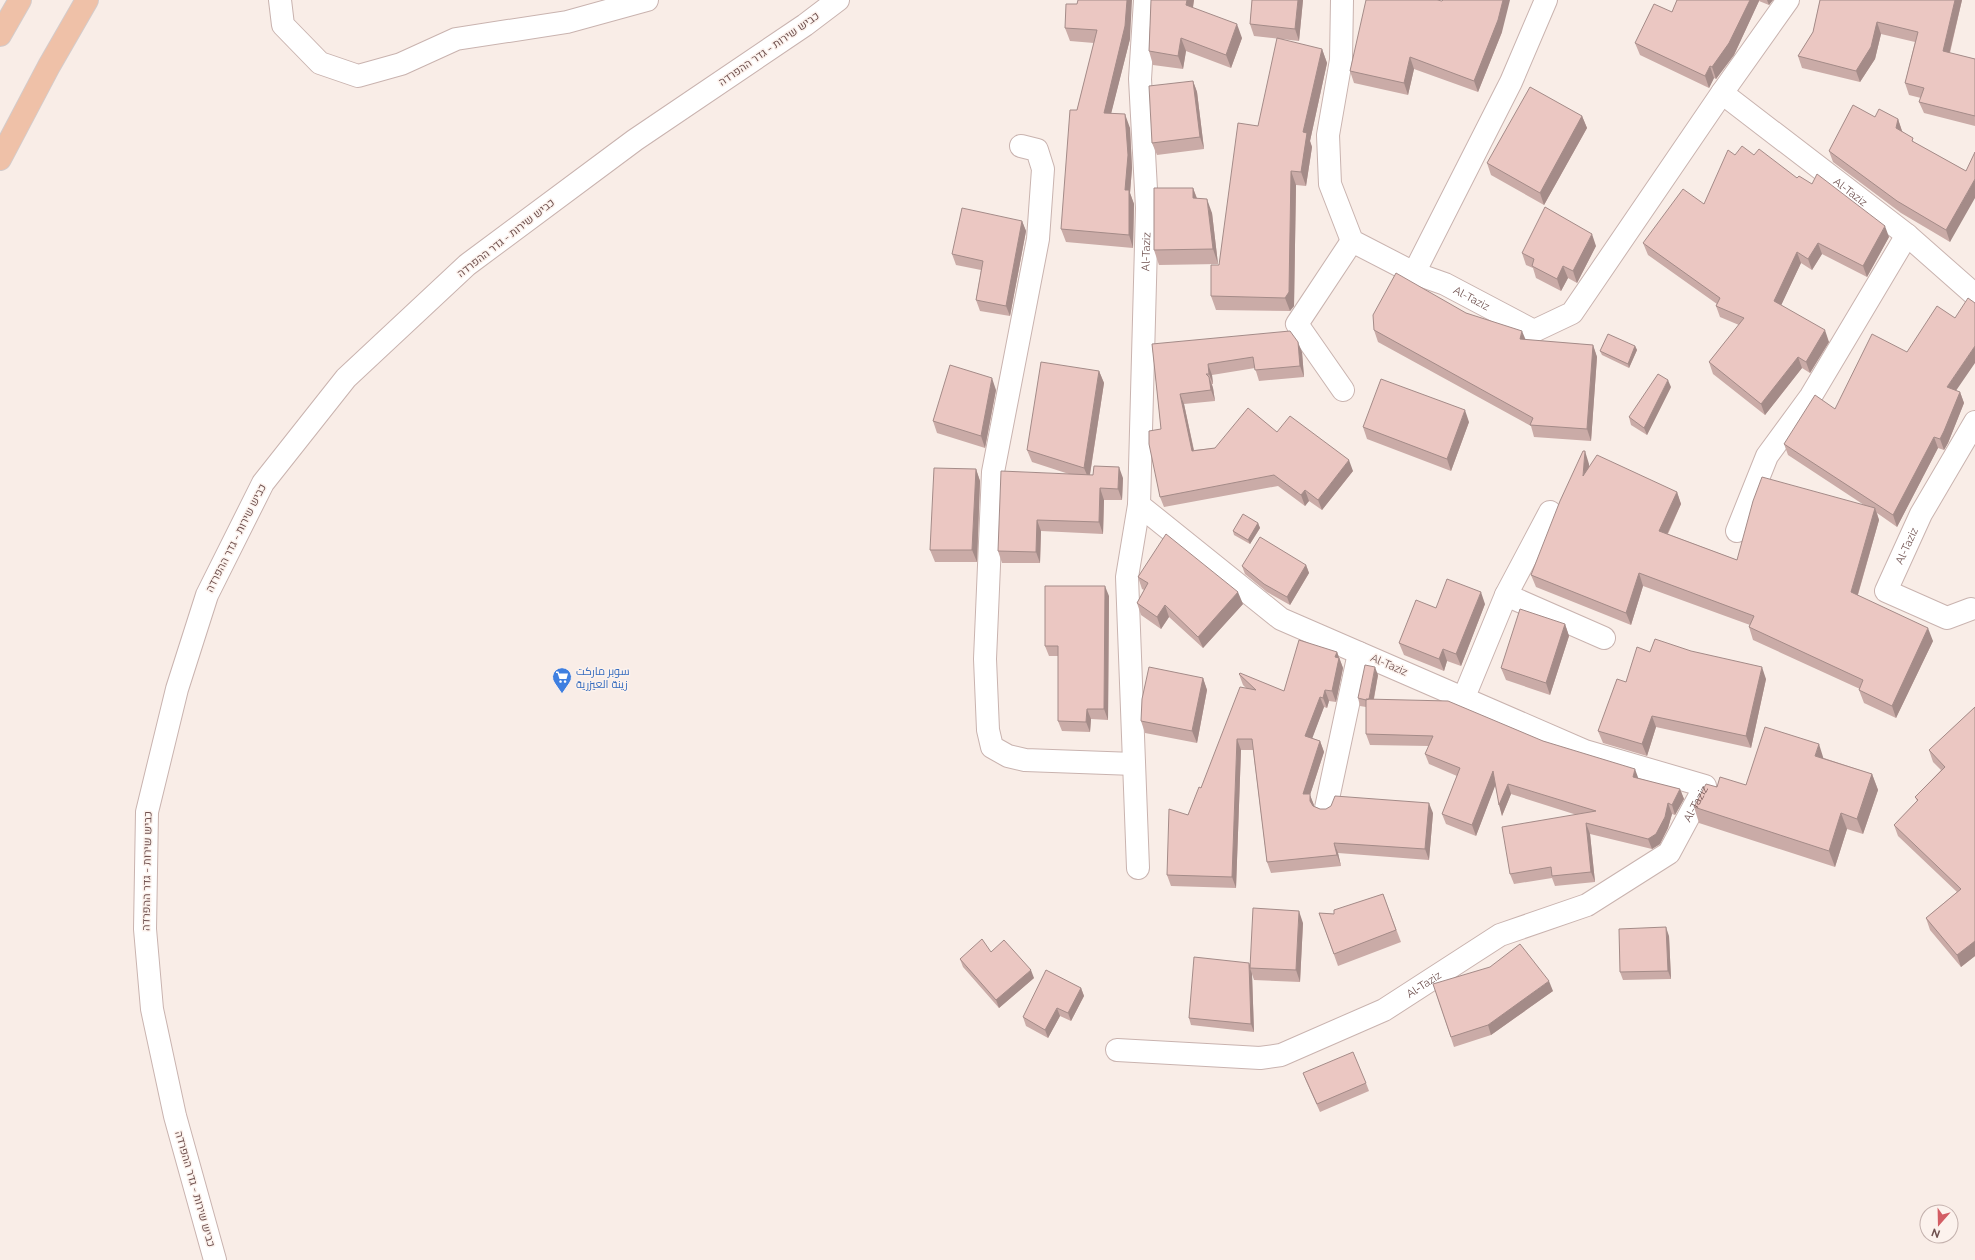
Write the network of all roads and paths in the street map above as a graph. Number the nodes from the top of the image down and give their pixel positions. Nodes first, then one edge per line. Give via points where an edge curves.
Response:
1 (20, 0) edge
2 (280, 0) edge
3 (647, 0) edge
4 (838, 0) edge
5 (1146, 0) edge
6 (1342, 0) edge
7 (1546, 0) edge
8 (1788, 0) edge
9 (87, 2) edge
10 (0, 35) edge
11 (1722, 93) junction
12 (1021, 146) dead end
13 (0, 159) edge
14 (1907, 235) junction
15 (1352, 241) junction
16 (1414, 273) junction
17 (1975, 295) edge
18 (1344, 390) dead end
19 (1975, 422) edge
20 (1139, 505) junction
21 (1550, 512) dead end
22 (1736, 531) dead end
23 (1506, 594) junction
24 (1971, 609) dead end
25 (1604, 638) dead end
26 (1359, 653) junction
27 (1464, 697) junction
28 (1134, 764) junction
29 (1326, 808) edge
30 (1138, 868) dead end
31 (1117, 1050) dead end
32 (215, 1260) edge

1 - 10 main road
2 - 3 street via 283,25 320,63 358,76 401,64 456,39 567,22
4 - 32 street, כביש שירות - גדר ההפרדה via 635,140 467,265 346,378 263,483 207,596 177,689 147,812 145,929 155,1025 175,1116
5 - 20 street, Al-Taziz via 1140,78 1147,208
6 - 15 street via 1341,60 1328,135 1330,184
7 - 16 street via 1512,82
8 - 11 street, Al-Taziz
9 - 13 main road via 49,66
11 - 14 street, Al-Taziz
11 - 16 street, Al-Taziz via 1572,314 1534,331 1445,284
12 - 28 street via 1037,150 1043,169 1038,239 992,472 985,659 988,730 992,747 1008,756 1025,760
14 - 17 street, Al-Taziz
14 - 22 street via 1811,396 1767,456
15 - 16 street, Al-Taziz
15 - 18 street via 1297,324
19 - 24 street, Al-Taziz via 1921,514 1886,591 1947,618
20 - 26 street, Al-Taziz via 1281,619
20 - 28 street, Al-Taziz via 1127,577
21 - 23 street
23 - 25 street
23 - 27 street
26 - 27 street, Al-Taziz
26 - 29 street
27 - 31 street, Al-Taziz via 1585,751 1705,786 1669,853 1587,905 1500,935 1384,1010 1281,1055 1260,1058
28 - 30 street, Al-Taziz

